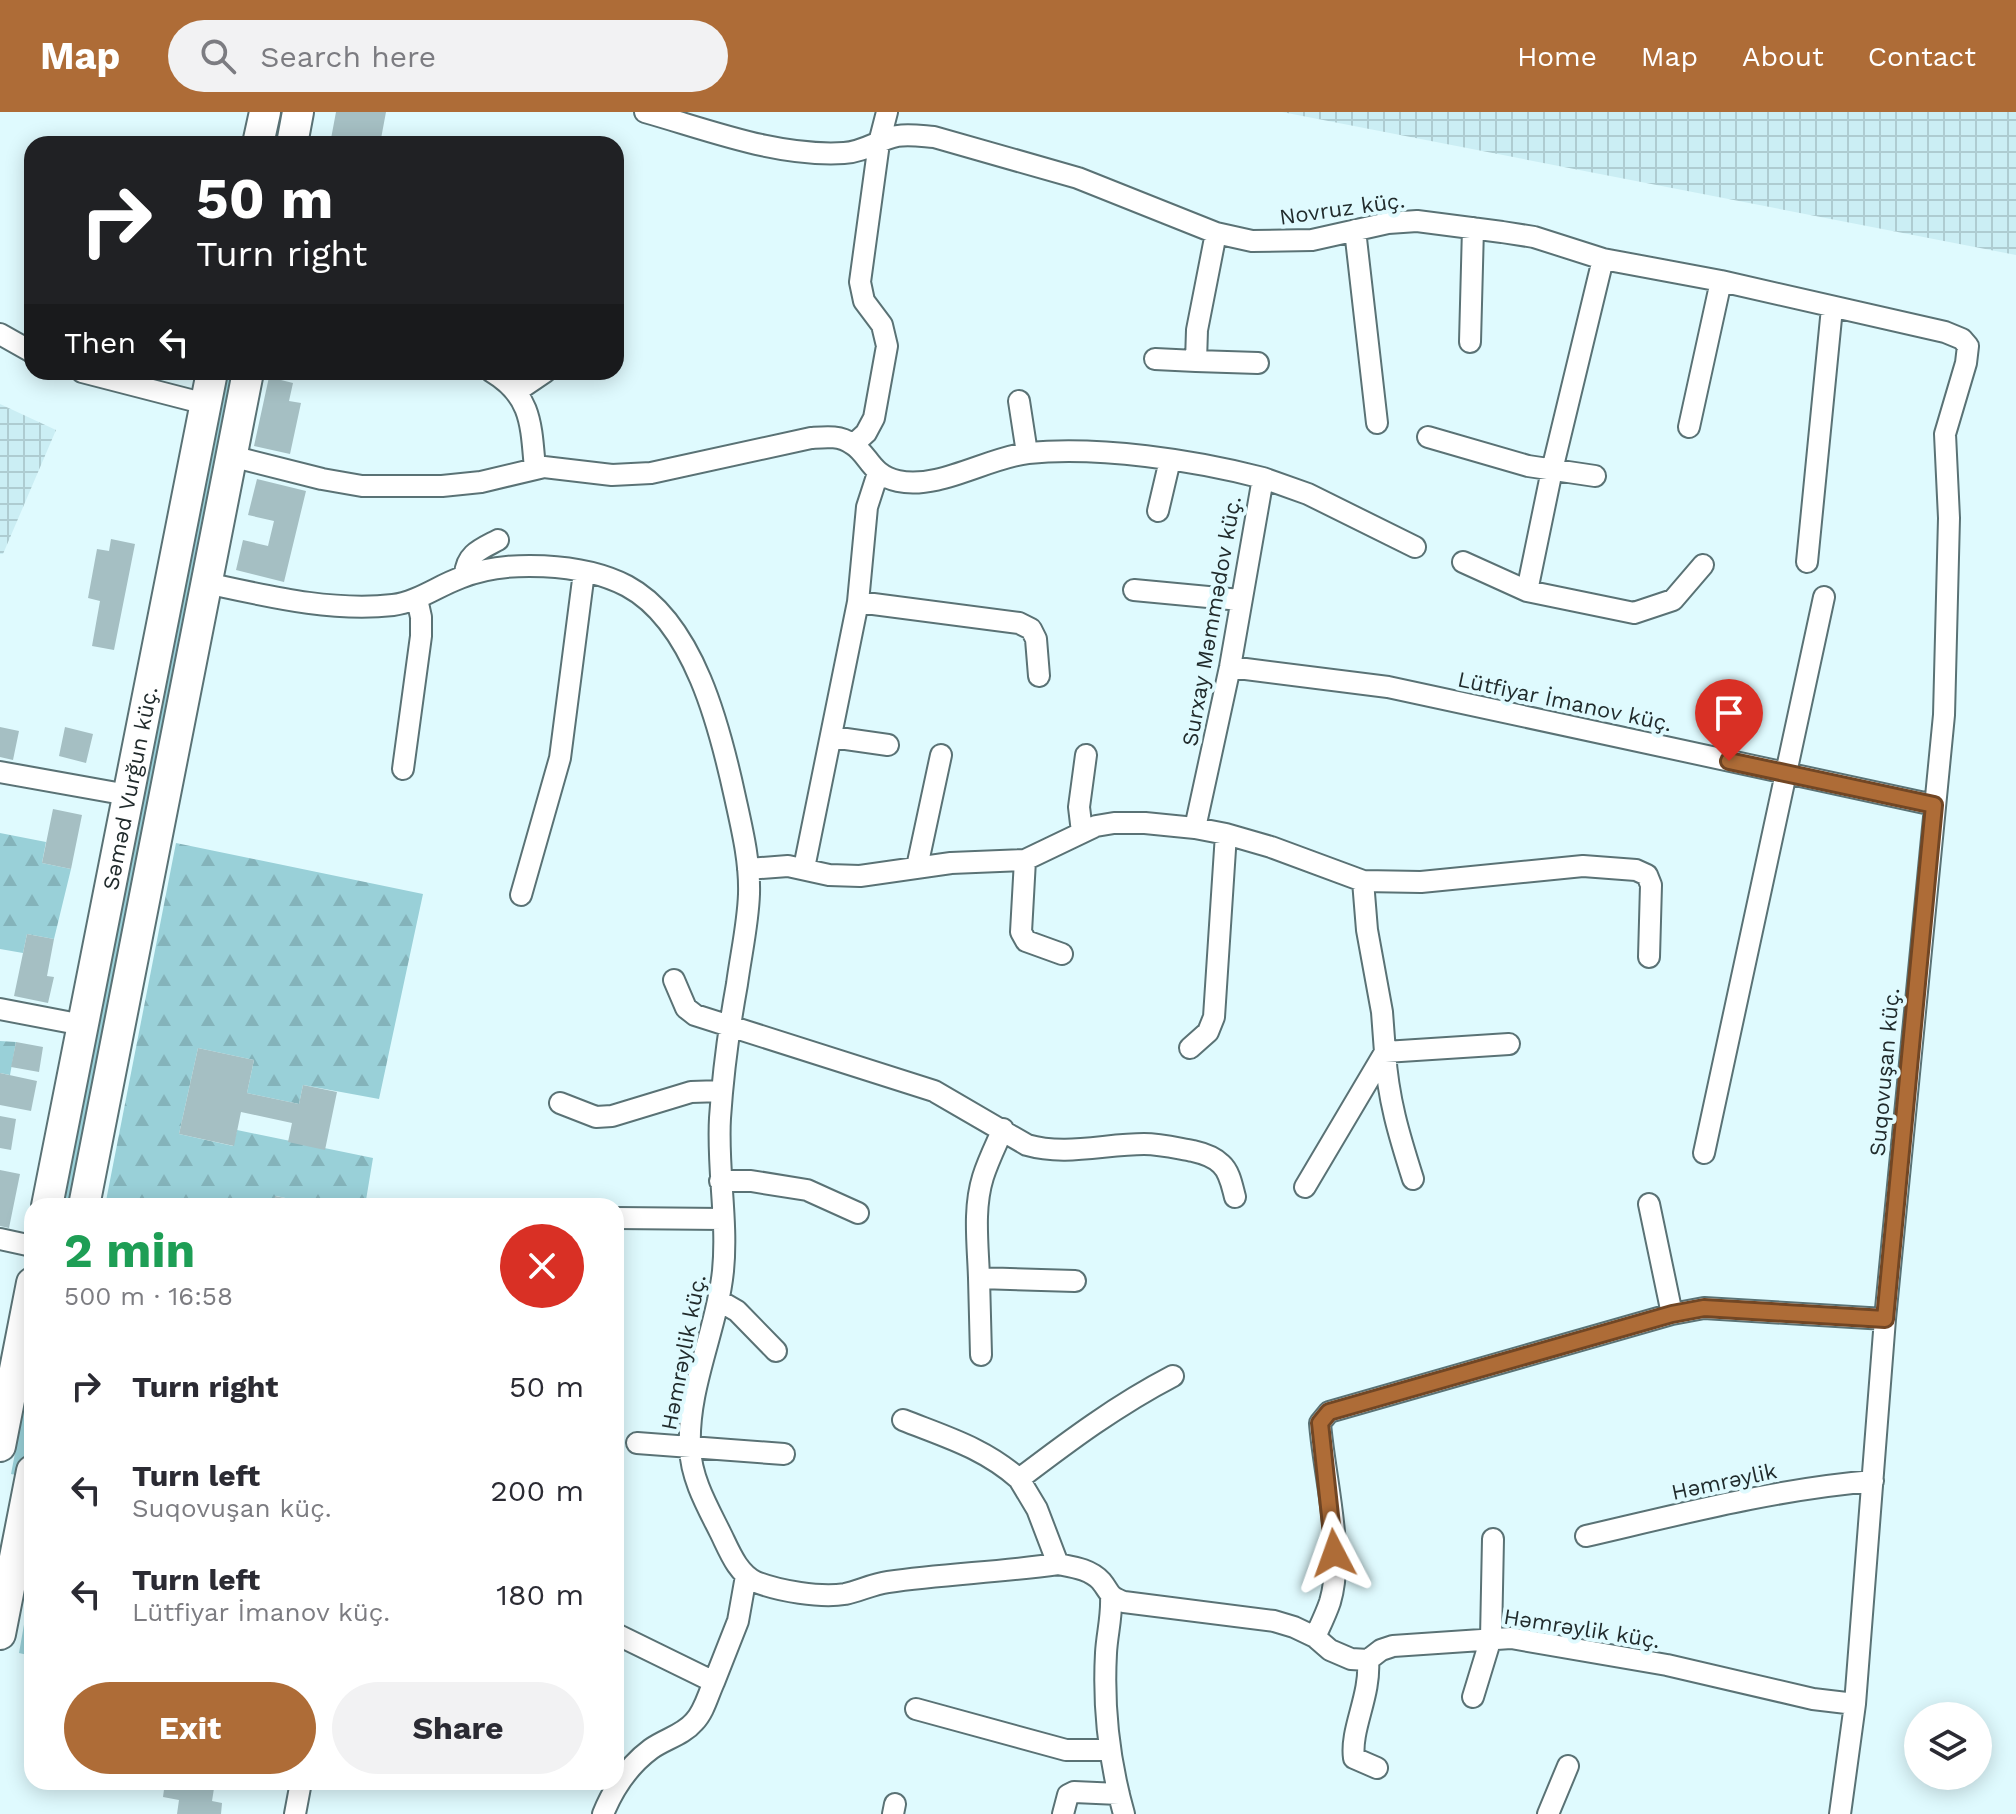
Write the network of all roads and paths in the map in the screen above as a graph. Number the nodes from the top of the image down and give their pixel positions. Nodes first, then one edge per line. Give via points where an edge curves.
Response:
1 (265, 112) edge
2 (298, 112) edge
3 (645, 112) edge
4 (887, 112) edge
5 (260, 136) edge
6 (294, 136) edge
7 (879, 143) junction
8 (1473, 228) junction
9 (1355, 230) junction
10 (1216, 233) junction
11 (1603, 259) junction
12 (1721, 281) junction
13 (1832, 308) junction
14 (0, 334) edge
15 (1962, 339) joint
16 (1470, 342) dead end
17 (24, 348) edge
18 (1155, 359) dead end
19 (1196, 361) junction
20 (1258, 363) dead end
21 (113, 380) edge
22 (210, 380) edge
23 (246, 380) edge
24 (503, 380) edge
25 (533, 380) edge
26 (517, 391) junction
27 (1019, 401) dead end
28 (206, 404) junction
29 (1377, 423) dead end
30 (1689, 427) dead end
31 (1428, 437) dead end
32 (854, 444) junction
33 (1027, 453) junction
34 (231, 456) junction
35 (1170, 460) junction
36 (535, 469) junction
37 (1552, 470) junction
38 (878, 473) junction
39 (1595, 476) dead end
40 (1263, 478) junction
41 (1158, 511) dead end
42 (498, 540) dead end
43 (1415, 547) dead end
44 (1463, 562) dead end
45 (1807, 562) dead end
46 (1703, 565) dead end
47 (584, 572) junction
48 (465, 575) junction
49 (206, 583) junction
50 (1134, 590) dead end
51 (1527, 591) junction
52 (1824, 597) dead end
53 (417, 599) junction
54 (1240, 600) junction
55 (858, 602) junction
56 (1230, 667) junction
57 (1039, 676) dead end
58 (832, 737) junction
59 (888, 745) dead end
60 (941, 755) dead end
61 (1086, 755) dead end
62 (403, 769) dead end
63 (0, 772) edge
64 (1785, 772) junction
65 (128, 795) junction
66 (1934, 805) junction
67 (1195, 828) junction
68 (1082, 832) junction
69 (1226, 834) junction
70 (1025, 860) junction
71 (917, 867) junction
72 (804, 868) junction
73 (748, 869) junction
74 (1363, 881) junction
75 (521, 895) dead end
76 (1062, 954) dead end
77 (1649, 957) dead end
78 (674, 980) dead end
79 (0, 1009) edge
80 (83, 1025) junction
81 (730, 1026) junction
82 (1509, 1044) dead end
83 (1190, 1048) dead end
84 (1385, 1052) junction
85 (722, 1091) junction
86 (560, 1103) dead end
87 (1003, 1129) junction
88 (1704, 1153) dead end
89 (1413, 1179) dead end
90 (720, 1181) junction
91 (1305, 1187) dead end
92 (1235, 1197) dead end
93 (49, 1198) edge
94 (86, 1198) edge
95 (1649, 1204) dead end
96 (858, 1213) dead end
97 (624, 1218) edge
98 (723, 1219) junction
99 (0, 1239) edge
100 (24, 1244) edge
101 (979, 1278) junction
102 (1075, 1281) dead end
103 (718, 1300) junction
104 (1672, 1314) junction
105 (1885, 1319) junction
106 (24, 1324) edge
107 (776, 1351) dead end
108 (981, 1355) dead end
109 (1173, 1376) dead end
110 (903, 1420) dead end
111 (637, 1443) dead end
112 (0, 1446) edge
113 (690, 1448) junction
114 (784, 1454) dead end
115 (1019, 1479) junction
116 (1873, 1481) junction
117 (24, 1485) edge
118 (12, 1507) edge
119 (1586, 1536) dead end
120 (1493, 1539) dead end
121 (1058, 1564) junction
122 (746, 1576) junction
123 (1111, 1597) junction
124 (0, 1634) edge
125 (1315, 1637) junction
126 (624, 1638) edge
127 (1491, 1638) junction
128 (1368, 1660) junction
129 (714, 1682) junction
130 (1473, 1697) dead end
131 (1855, 1704) junction
132 (916, 1709) dead end
133 (1109, 1750) junction
134 (1568, 1766) dead end
135 (1377, 1768) dead end
136 (624, 1774) edge
137 (300, 1790) edge
138 (613, 1790) edge
139 (1122, 1804) edge
140 (295, 1814) edge
141 (603, 1814) edge
142 (1063, 1814) edge
143 (1548, 1814) edge
144 (1840, 1814) edge

1 - 5 main road
2 - 6 main road
3 - 7 street, Novruz küç. via 759,144 809,152 851,152
4 - 7 street
7 - 10 street, Novruz küç. via 911,135 948,141 1078,178
7 - 32 street via 860,282 887,346 874,418
8 - 9 street, Novruz küç. via 1417,221
8 - 11 street, Novruz küç. via 1534,237
8 - 16 street
9 - 10 street, Novruz küç. via 1279,243
9 - 29 street
10 - 19 street
11 - 12 street, Novruz küç.
11 - 37 street
12 - 13 street, Novruz küç.
12 - 30 street
13 - 15 street, Novruz küç.
13 - 45 street
14 - 17 street
15 - 66 street, Suqovuşan küç. via 1969,353 1945,434 1949,518 1944,715
18 - 19 street
19 - 20 street
21 - 28 street
22 - 28 main road, Səməd Vurğun küç.
23 - 34 main road, Səməd Vurğun küç.
24 - 26 street
25 - 26 street
26 - 36 street via 528,411
27 - 33 street
28 - 65 main road, Səməd Vurğun küç.
31 - 37 street
32 - 36 street via 833,437 811,438 651,473
32 - 38 street
33 - 35 street, Surxay Məmmədov küç.
33 - 38 street, Surxay Məmmədov küç. via 923,481 898,481
34 - 36 street via 322,479 396,488 481,482
34 - 49 main road, Səməd Vurğun küç.
35 - 40 street, Surxay Məmmədov küç.
35 - 41 street
37 - 39 street
37 - 51 street
38 - 55 street via 867,507
40 - 43 street via 1308,494
40 - 54 street, Surxay Məmmədov küç.
42 - 48 street via 473,554
44 - 51 street
46 - 51 street via 1673,600 1634,613
47 - 48 street, Həmrəylik küç. via 529,567
47 - 73 street, Həmrəylik küç. via 631,589 664,617 685,649 710,699
47 - 75 street via 560,758
48 - 53 street, Həmrəylik küç.
49 - 53 street, Həmrəylik küç. via 345,606
49 - 94 main road, Səməd Vurğun küç.
50 - 54 street
52 - 64 street
53 - 62 street via 421,636
54 - 56 street, Surxay Məmmədov küç.
55 - 57 street via 1019,623 1036,639
55 - 58 street
56 - 64 street, Lütfiyar İmanov küç. via 1388,687
56 - 67 street, Surxay Məmmədov küç.
58 - 59 street
58 - 72 street
60 - 71 street
61 - 68 street via 1079,807
63 - 65 street
64 - 66 street, Lütfiyar İmanov küç.
64 - 88 street
65 - 80 main road, Səməd Vurğun küç.
66 - 105 street, Suqovuşan küç.
67 - 68 street via 1114,823
67 - 69 street
68 - 70 street
69 - 74 street
69 - 83 street via 1214,1017 1208,1032
70 - 71 street
70 - 76 street via 1021,932 1026,941
71 - 72 street via 860,876
72 - 73 street
73 - 81 street, Həmrəylik küç. via 747,915
74 - 77 street via 1421,882 1583,866 1636,870 1647,875 1651,885
74 - 84 street
78 - 81 street via 686,1008
79 - 80 street
80 - 93 main road, Səməd Vurğun küç.
81 - 85 street, Həmrəylik küç.
81 - 87 street via 934,1091
82 - 84 street
84 - 89 street via 1393,1118
84 - 91 street
85 - 86 street via 691,1092 612,1116 596,1117
85 - 90 street, Həmrəylik küç.
87 - 92 street via 1042,1150 1143,1144 1203,1154 1228,1174
87 - 101 street via 980,1192
90 - 96 street via 807,1190
90 - 98 street, Həmrəylik küç.
95 - 104 street
97 - 98 street
98 - 103 street, Həmrəylik küç.
99 - 100 street
101 - 102 street
101 - 108 street
103 - 107 street via 737,1311
103 - 113 street, Həmrəylik küç. via 694,1402
104 - 105 street via 1704,1308
104 - 125 street via 1329,1412 1320,1423 1334,1571 1330,1601
105 - 116 street, Suqovuşan küç.
106 - 112 main road
109 - 115 street via 1097,1420
110 - 115 street via 982,1451
111 - 113 street
113 - 114 street
113 - 122 street, Həmrəylik küç. via 701,1493
115 - 121 street
116 - 119 street, Həmrəylik via 1743,1500
116 - 131 street, Suqovuşan küç.
117 - 118 main road
118 - 124 main road
120 - 127 street
121 - 122 street via 884,1583 822,1596
121 - 123 street via 1086,1571
122 - 129 street via 738,1621
123 - 125 street via 1274,1621
123 - 133 street via 1105,1686
125 - 128 street via 1341,1655
126 - 129 street
127 - 128 street, Həmrəylik küç. via 1393,1646
127 - 130 street
127 - 131 street, Həmrəylik küç. via 1667,1665
128 - 135 street via 1366,1697 1352,1746 1354,1758
129 - 136 street via 698,1719
131 - 144 street, Suqovuşan küç.
132 - 133 street via 1066,1750
133 - 139 street
134 - 143 street
137 - 140 street
138 - 141 street
139 - 142 street via 1074,1792 1068,1795

